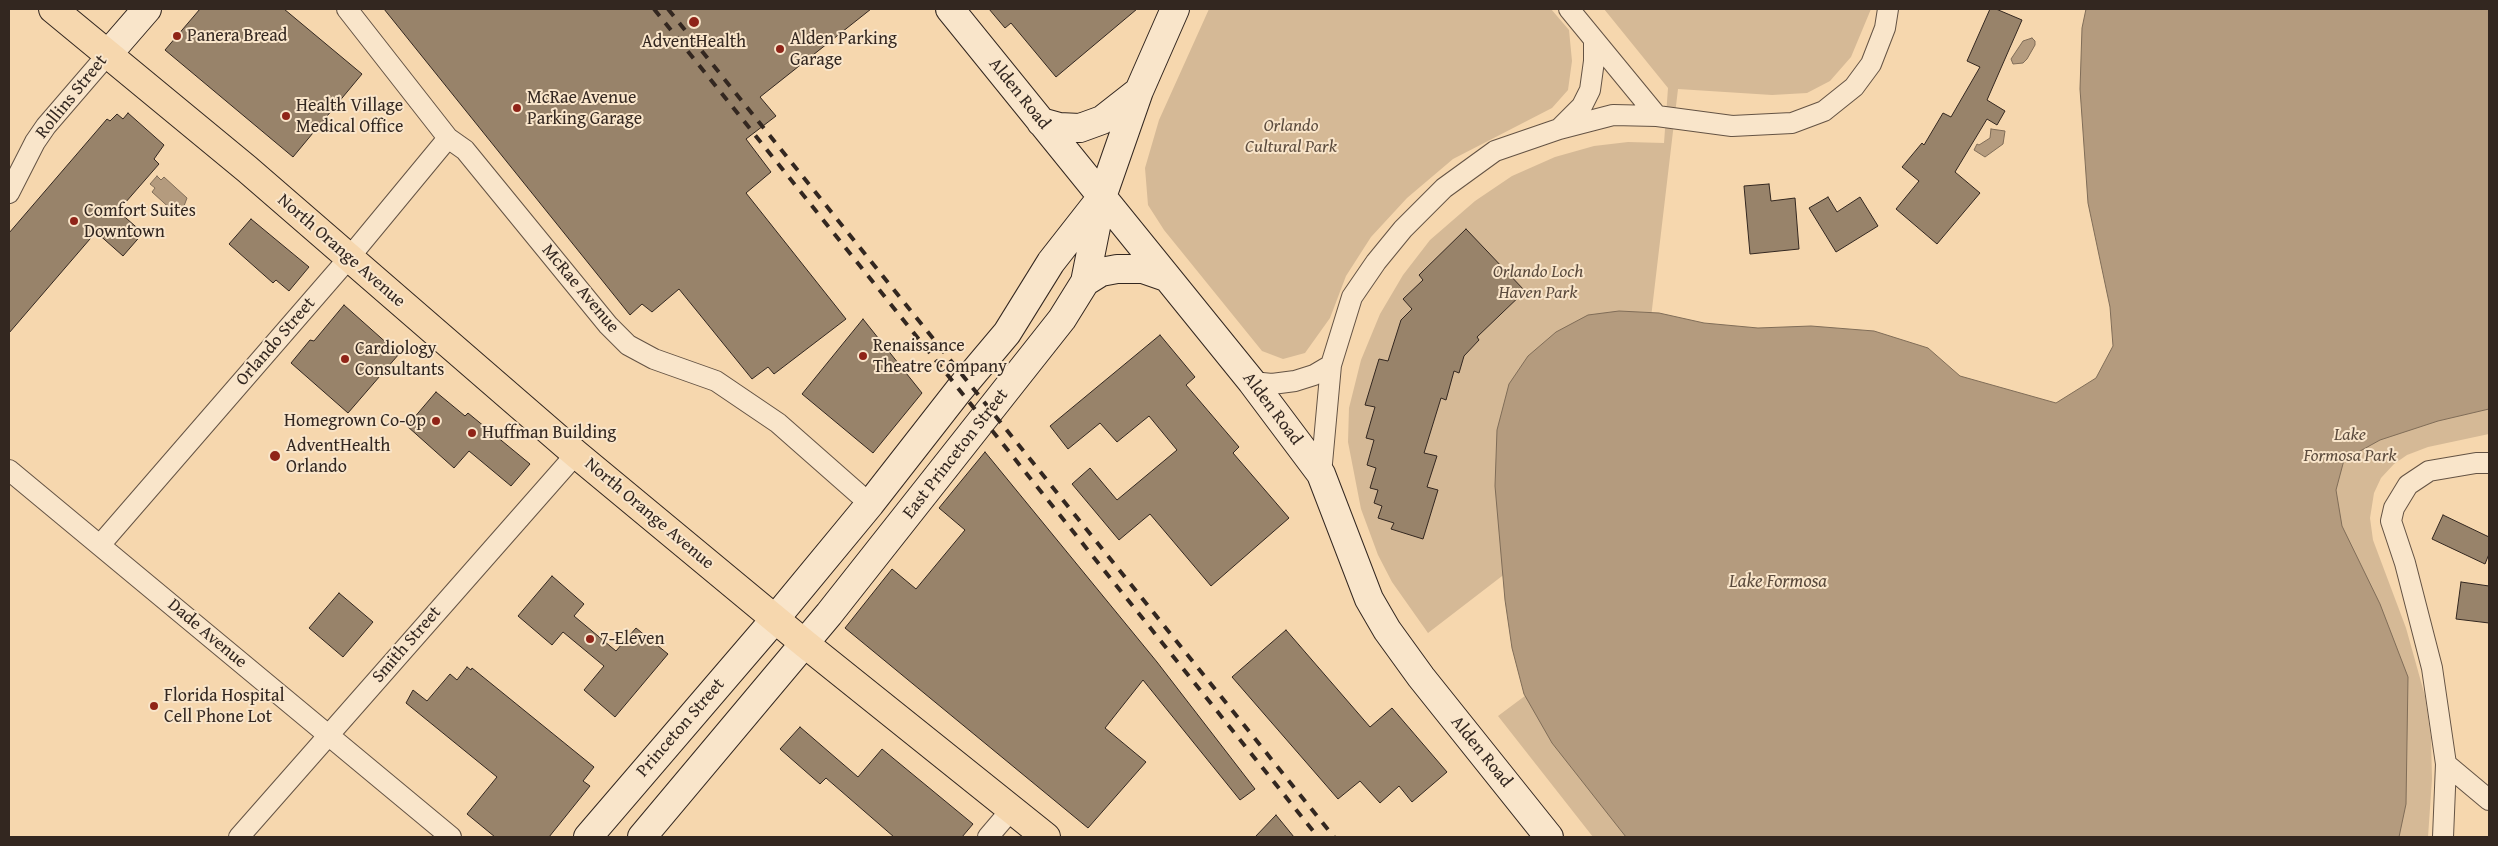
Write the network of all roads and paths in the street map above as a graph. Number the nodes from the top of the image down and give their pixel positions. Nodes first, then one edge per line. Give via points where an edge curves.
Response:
1 (53, 9) edge
2 (147, 9) edge
3 (347, 9) edge
4 (950, 9) edge
5 (1175, 9) edge
6 (1569, 9) edge
7 (1888, 9) edge
8 (1594, 40) junction
9 (108, 54) junction
10 (1139, 91) junction
11 (1657, 116) junction
12 (1041, 122) junction
13 (1559, 130) junction
14 (448, 138) junction
15 (9, 193) edge
16 (1102, 197) junction
17 (348, 259) junction
18 (1166, 277) junction
19 (1085, 282) junction
20 (1331, 365) junction
21 (1252, 382) junction
22 (576, 454) junction
23 (2489, 463) edge
24 (9, 470) edge
25 (1321, 474) junction
26 (870, 504) junction
27 (100, 544) junction
28 (775, 619) junction
29 (804, 643) junction
30 (329, 735) junction
31 (2446, 764) junction
32 (2489, 800) edge
33 (1011, 810) junction
34 (595, 831) edge
35 (239, 837) edge
36 (451, 837) edge
37 (642, 837) edge
38 (988, 837) edge
39 (1046, 837) edge
40 (1549, 837) edge
41 (2443, 837) edge

1 - 9 main road, North Orange Avenue
2 - 9 main road, Rollins Street
3 - 14 street, McRae Avenue
4 - 12 main road, Alden Road
5 - 10 main road, East Princeton Street
6 - 8 street
7 - 11 street via 1885,28 1871,64 1854,87 1824,110 1792,123 1732,126
8 - 11 street
8 - 13 street via 1590,90 1582,106
9 - 15 street, Rollins Street via 46,126
9 - 17 main road, North Orange Avenue via 247,169
10 - 12 main road via 1102,120 1080,128
10 - 16 main road, East Princeton Street
11 - 13 street via 1613,115
12 - 16 main road, Alden Road
13 - 20 street via 1495,151 1444,188 1404,229 1352,297
14 - 17 street, Orlando Street
14 - 26 street, McRae Avenue via 465,150 608,325 628,345 654,359 716,381 778,422
16 - 18 main road, Alden Road
16 - 19 main road, East Princeton Street
16 - 26 main road, East Princeton Street via 1051,262 1007,333
17 - 22 main road, North Orange Avenue
17 - 27 street, Orlando Street
18 - 19 main road via 1143,269 1117,268 1101,272
18 - 21 main road, Alden Road
19 - 29 main road, East Princeton Street via 1040,348
20 - 21 street via 1295,381
20 - 25 street
21 - 25 main road, Alden Road
22 - 28 main road, North Orange Avenue
22 - 30 street, Smith Street
23 - 31 street via 2429,471 2408,485 2394,508 2391,521 2432,668
24 - 27 street, Dade Avenue
25 - 40 main road, Alden Road via 1369,599 1387,630
26 - 28 main road, East Princeton Street
27 - 30 street, Dade Avenue
28 - 29 main road, North Orange Avenue
28 - 34 main road, Princeton Street
29 - 33 main road, North Orange Avenue
29 - 37 main road
30 - 35 street, Smith Street
30 - 36 street, Dade Avenue
31 - 32 street
31 - 41 street
33 - 38 street
33 - 39 main road, North Orange Avenue

